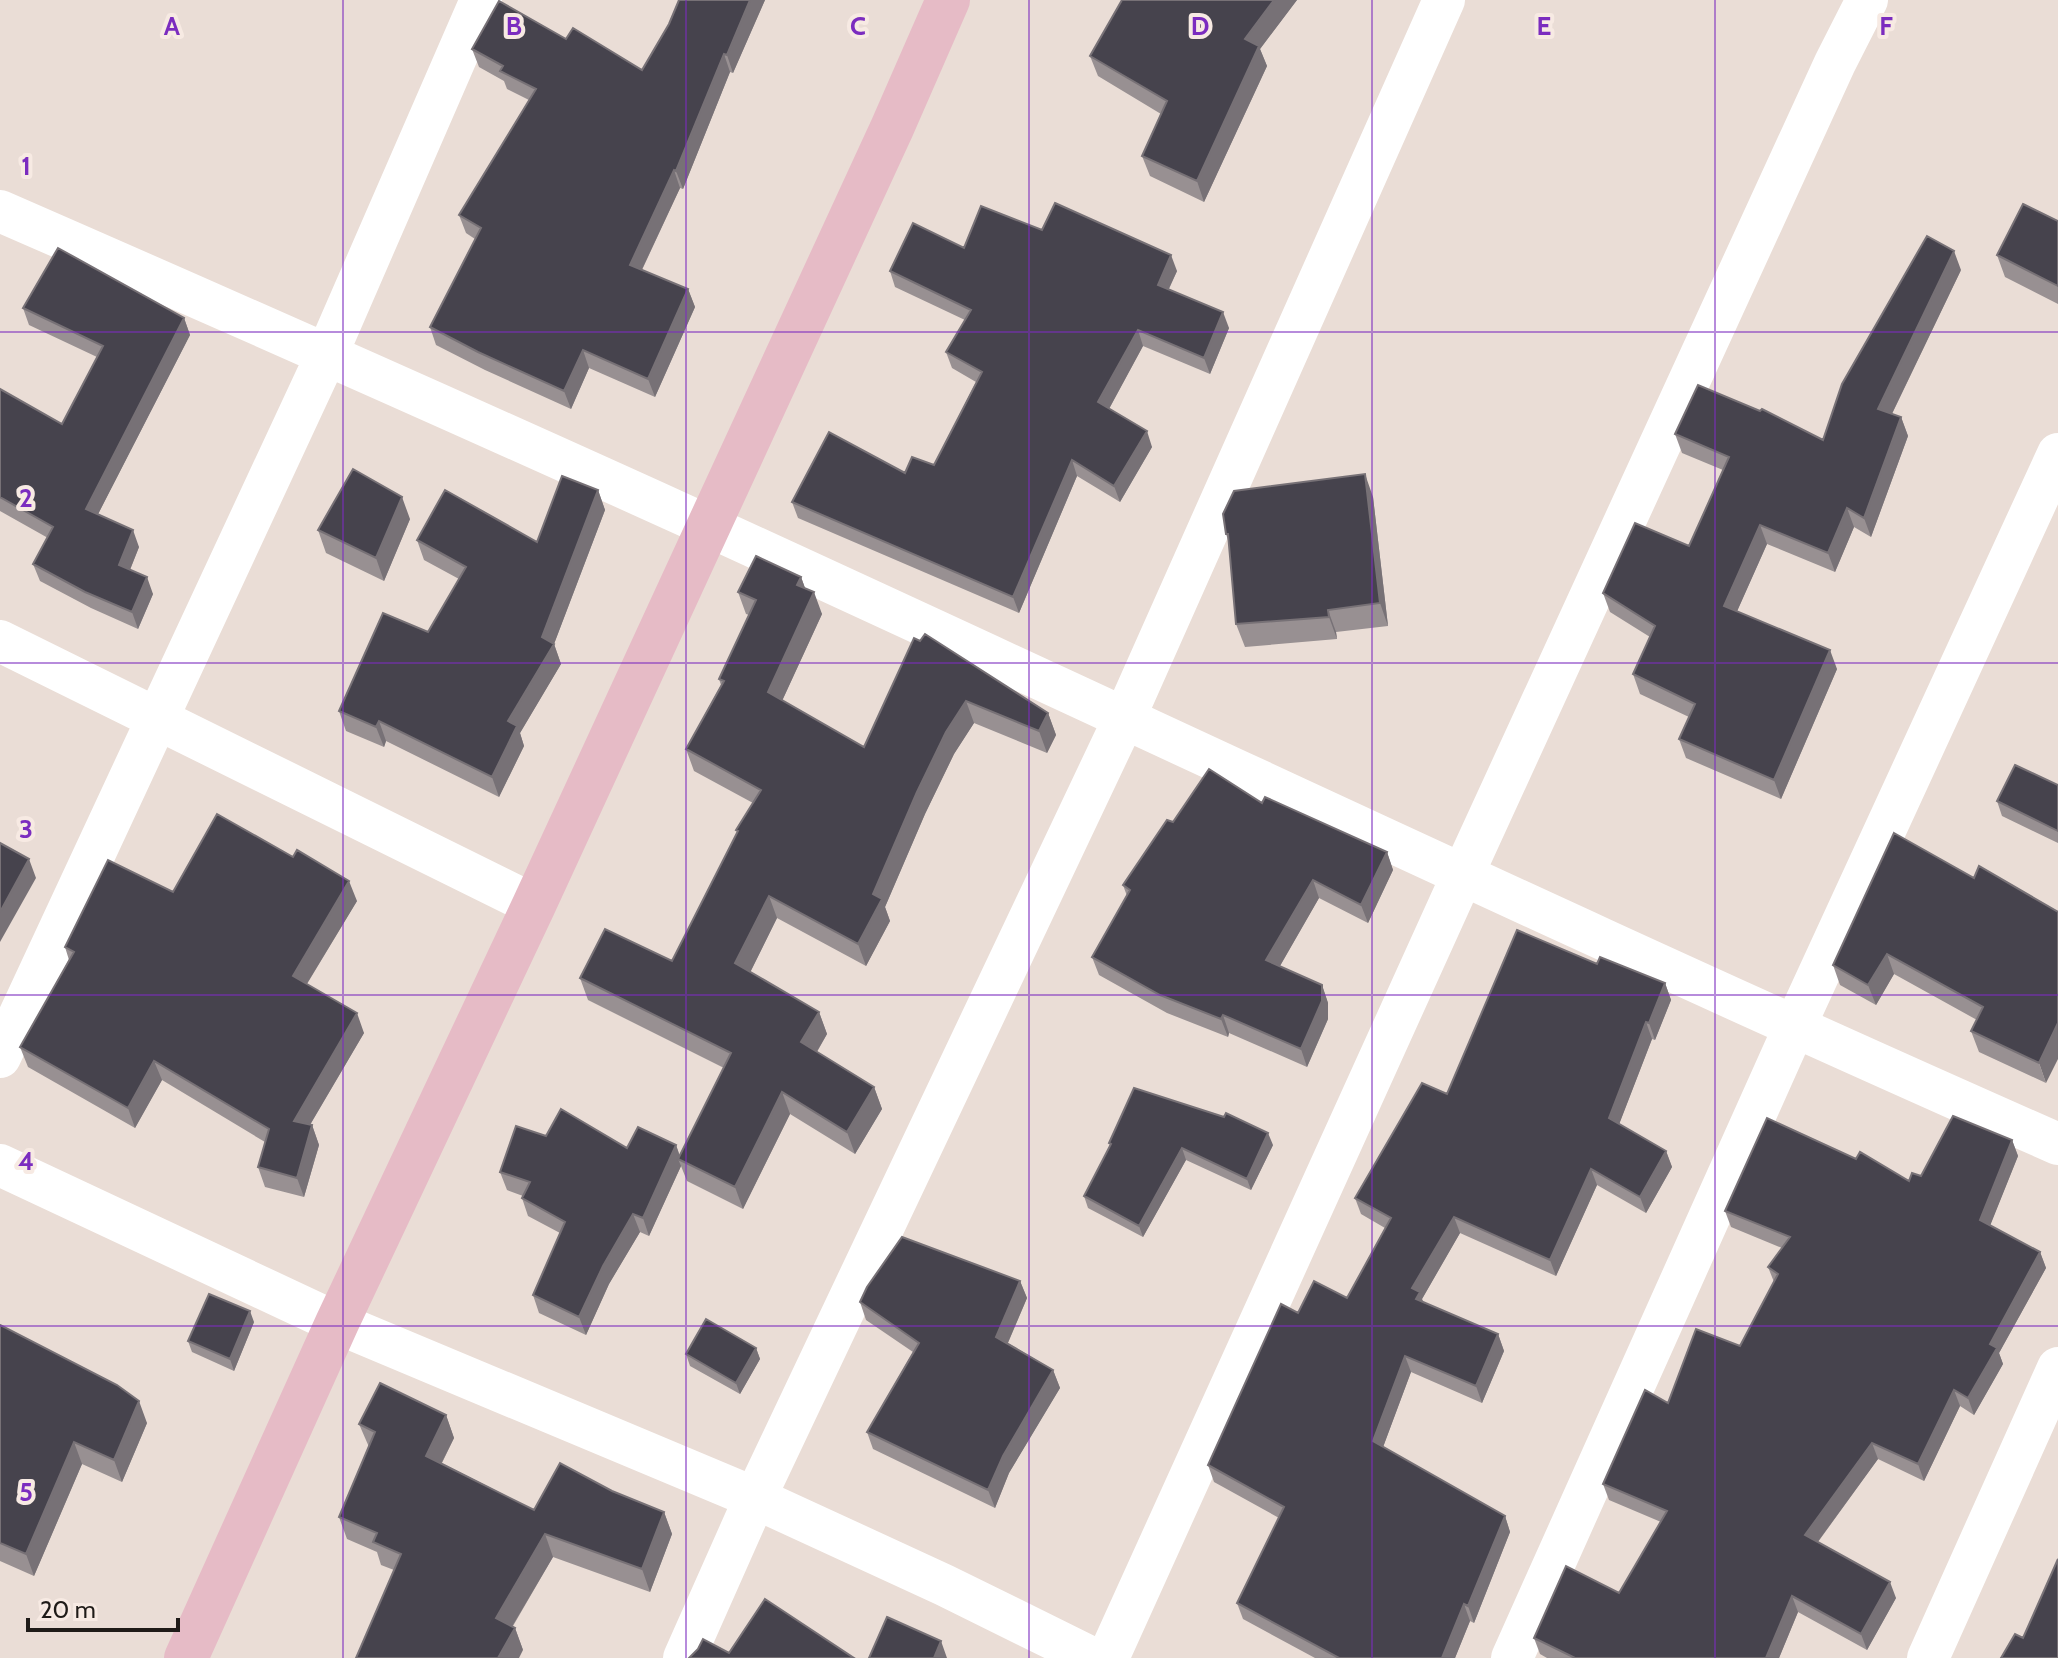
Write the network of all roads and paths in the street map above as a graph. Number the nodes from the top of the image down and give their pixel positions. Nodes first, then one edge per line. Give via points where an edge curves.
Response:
1 (481, 0) edge
2 (948, 0) edge
3 (1444, 0) edge
4 (1867, 0) edge
5 (0, 211) edge
6 (327, 354) junction
7 (2058, 454) edge
8 (707, 526) junction
9 (0, 641) edge
10 (157, 717) junction
11 (1124, 719) junction
12 (1463, 874) junction
13 (534, 905) junction
14 (1794, 1028) junction
15 (0, 1057) edge
16 (2058, 1144) edge
17 (0, 1165) edge
18 (337, 1323) junction
19 (2058, 1368) edge
20 (755, 1498) junction
21 (186, 1658) edge
22 (684, 1658) edge
23 (1092, 1658) edge
24 (1108, 1658) edge
25 (1512, 1658) edge
26 (1928, 1658) edge

1 - 6 street
2 - 8 main road
3 - 11 street
4 - 12 street
5 - 6 street
6 - 8 street
6 - 10 street
7 - 14 street
8 - 11 street
8 - 13 main road
9 - 10 street
10 - 13 street
10 - 15 street
11 - 12 street
11 - 20 street
12 - 14 street
12 - 24 street
13 - 18 main road
14 - 16 street
14 - 25 street
17 - 18 street
18 - 20 street
18 - 21 main road
19 - 26 street
20 - 22 street
20 - 23 street

